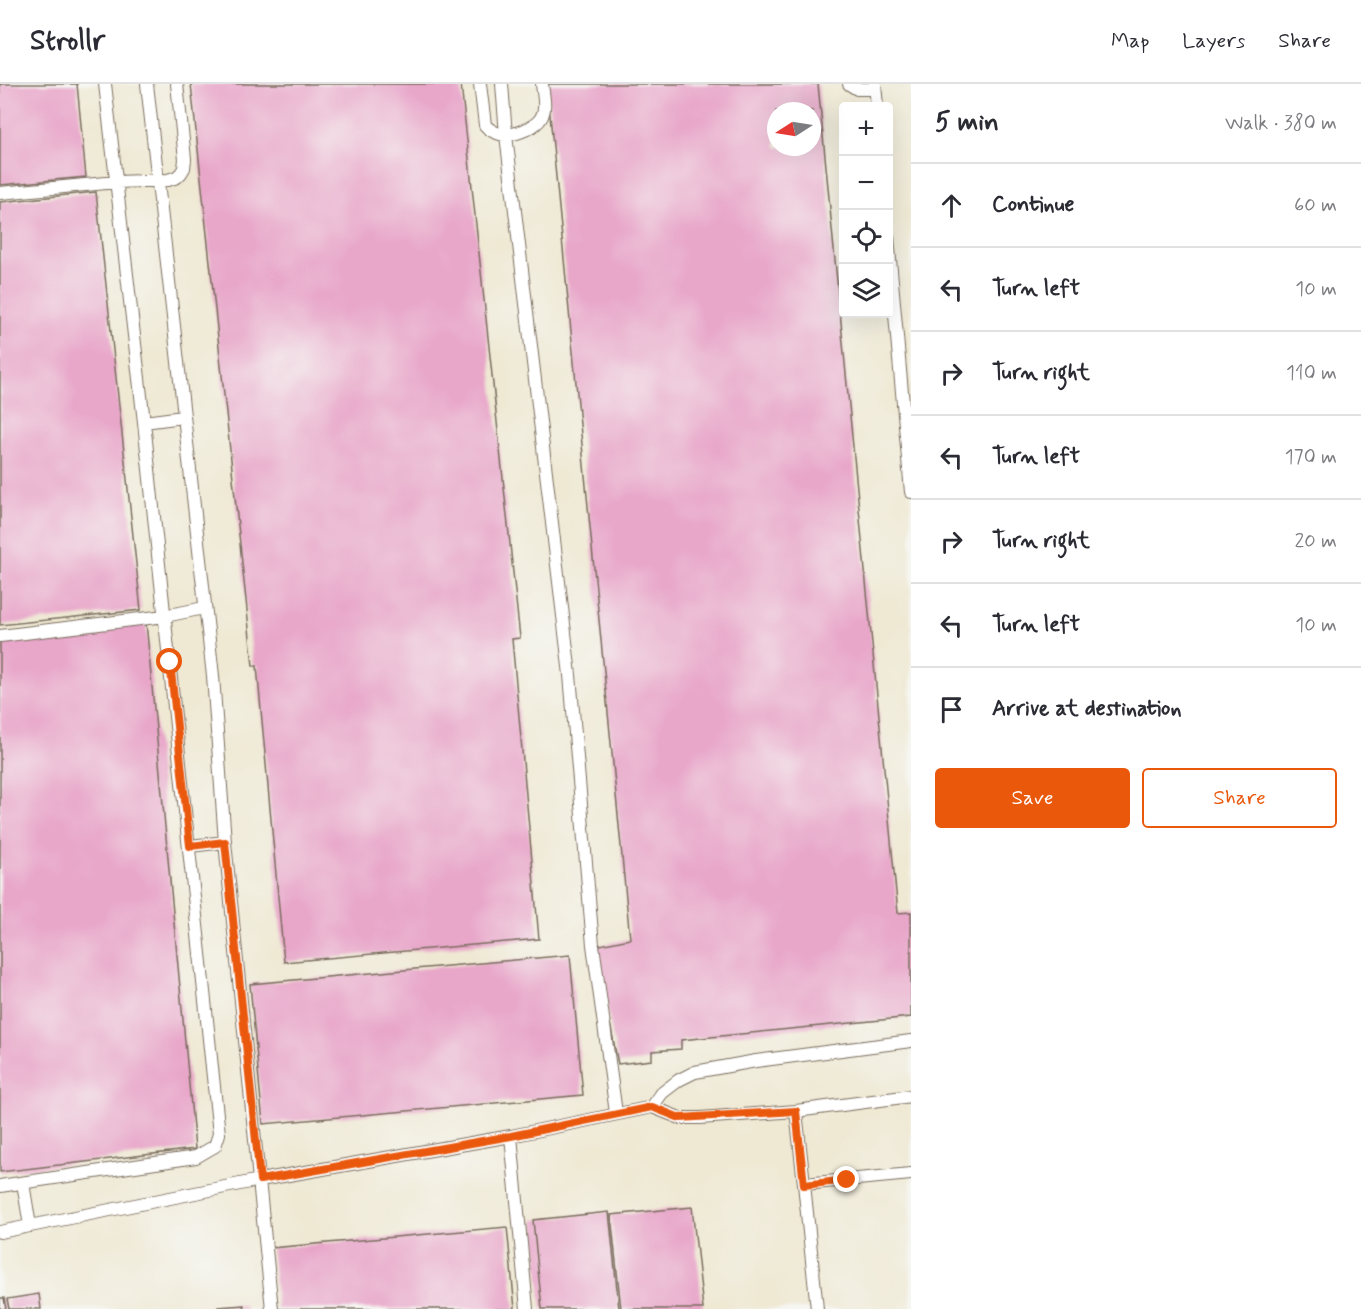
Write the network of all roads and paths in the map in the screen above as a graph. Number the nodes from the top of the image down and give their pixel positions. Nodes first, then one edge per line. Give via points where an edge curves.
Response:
1 (105, 84) edge
2 (147, 84) edge
3 (177, 84) edge
4 (480, 84) edge
5 (502, 84) edge
6 (542, 84) edge
7 (849, 84) edge
8 (875, 87) edge
9 (877, 102) edge
10 (506, 135) junction
11 (117, 182) junction
12 (157, 182) junction
13 (0, 193) edge
14 (890, 264) edge
15 (183, 417) junction
16 (144, 422) junction
17 (911, 492) edge
18 (204, 608) junction
19 (165, 616) junction
20 (0, 636) edge
21 (225, 842) junction
22 (190, 846) junction
23 (911, 1041) edge
24 (911, 1095) edge
25 (652, 1107) junction
26 (796, 1111) junction
27 (616, 1113) junction
28 (511, 1136) junction
29 (911, 1174) edge
30 (260, 1180) junction
31 (23, 1183) junction
32 (804, 1185) junction
33 (0, 1186) edge
34 (30, 1226) junction
35 (0, 1232) edge
36 (272, 1309) edge
37 (527, 1309) edge
38 (817, 1309) edge

1 - 11 lane
2 - 12 lane
3 - 12 lane via 184,168 177,177
4 - 10 lane via 485,125
5 - 10 lane
6 - 10 lane via 541,119
7 - 8 lane via 858,89
8 - 9 lane
10 - 27 lane via 570,675 593,945
11 - 12 lane
11 - 13 lane
11 - 16 lane
12 - 15 lane
14 - 17 lane
15 - 16 lane
15 - 18 lane
16 - 19 lane
18 - 19 lane
18 - 21 lane
19 - 20 lane
19 - 22 lane
21 - 22 lane
21 - 30 lane
22 - 31 lane via 219,1134 215,1146 196,1157
23 - 25 lane via 695,1072 662,1093
24 - 26 lane
25 - 26 lane via 680,1118
25 - 27 lane
26 - 32 lane
27 - 28 lane
28 - 30 lane
28 - 37 lane
29 - 32 lane
30 - 34 lane
30 - 36 lane
31 - 33 lane
31 - 34 lane
32 - 38 lane
34 - 35 lane

